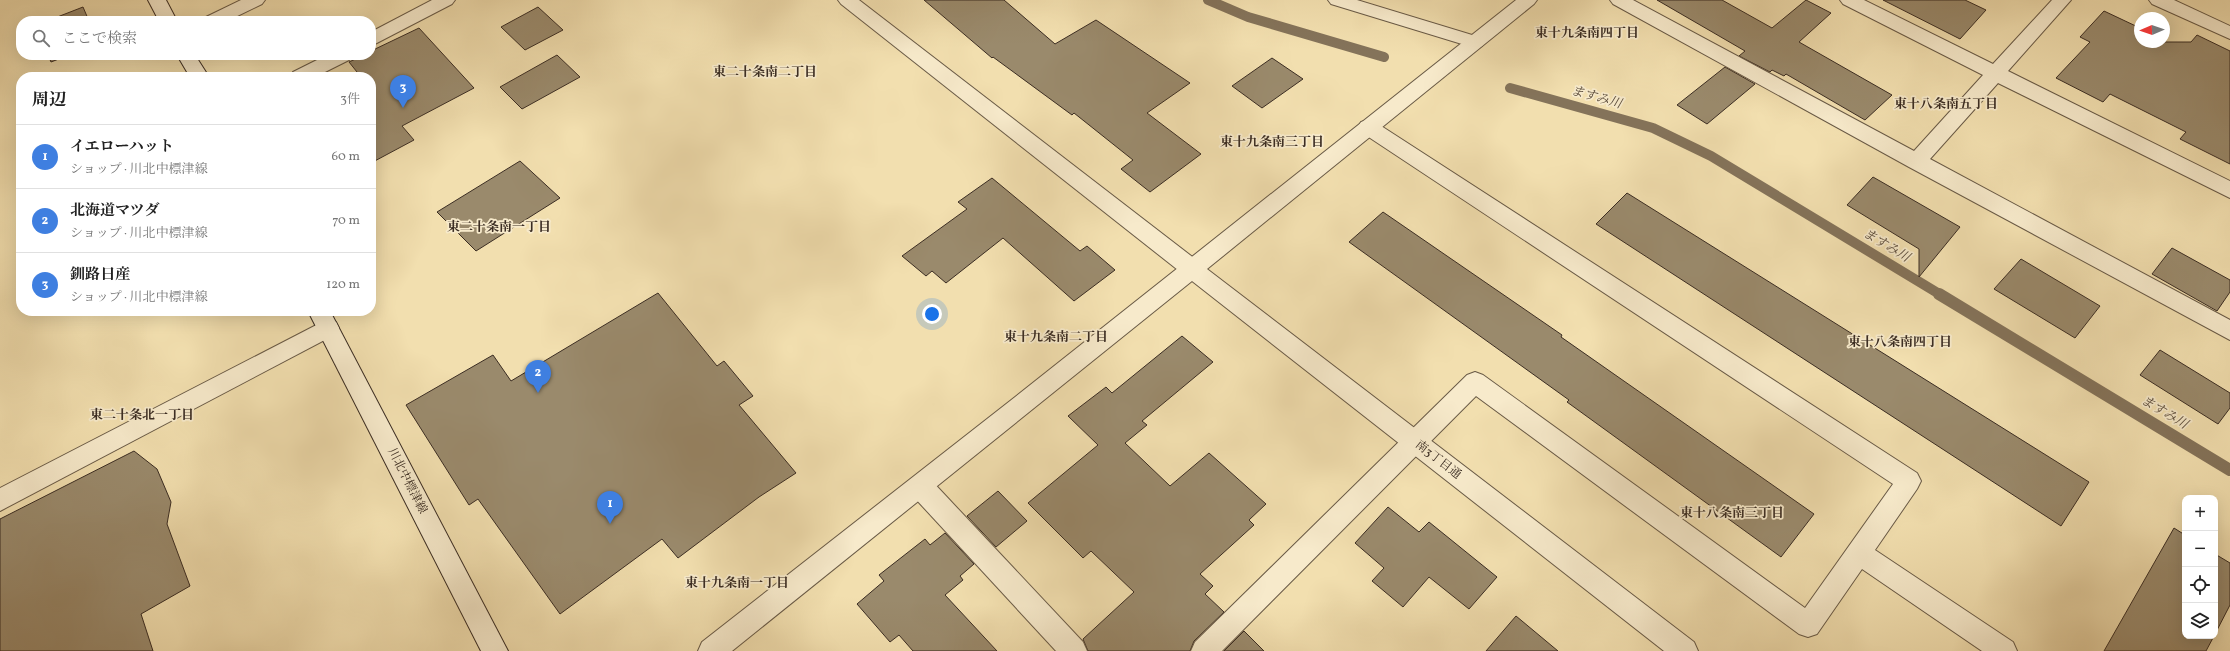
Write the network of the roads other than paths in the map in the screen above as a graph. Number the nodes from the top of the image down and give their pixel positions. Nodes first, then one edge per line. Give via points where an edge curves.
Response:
1 (157, 0) edge
2 (256, 0) edge
3 (446, 0) edge
4 (847, 0) edge
5 (1337, 0) edge
6 (1528, 0) edge
7 (1619, 0) edge
8 (1849, 0) edge
9 (2062, 0) edge
10 (2158, 0) edge
11 (165, 16) edge
12 (222, 16) edge
13 (2230, 33) edge
14 (376, 37) edge
15 (1475, 42) junction
16 (189, 60) edge
17 (332, 60) edge
18 (197, 72) edge
19 (310, 72) edge
20 (1994, 73) junction
21 (1368, 127) junction
22 (1916, 162) junction
23 (2230, 190) edge
24 (1191, 268) junction
25 (324, 320) edge
26 (2230, 332) edge
27 (1415, 442) junction
28 (921, 487) junction
29 (0, 500) edge
30 (1859, 553) junction
31 (1681, 650) edge
32 (495, 651) edge
33 (711, 651) edge
34 (1074, 651) edge
35 (1204, 651) edge
36 (2004, 651) edge

1 - 11 street
2 - 12 street
3 - 14 street
4 - 24 street, 南3丁目通
5 - 15 street
6 - 15 street
7 - 22 street
8 - 20 street
9 - 20 street
10 - 13 street
15 - 21 street
16 - 18 street
17 - 19 street
20 - 22 street
20 - 23 street
21 - 24 street
21 - 30 street via 1909,481
22 - 26 street
24 - 27 street, 南3丁目通
24 - 28 street
25 - 29 street
25 - 32 street, 川北中標津線
27 - 30 street via 1475,382 1808,625
27 - 31 street, 南3丁目通
27 - 35 street
28 - 33 street
28 - 34 street
30 - 36 street

